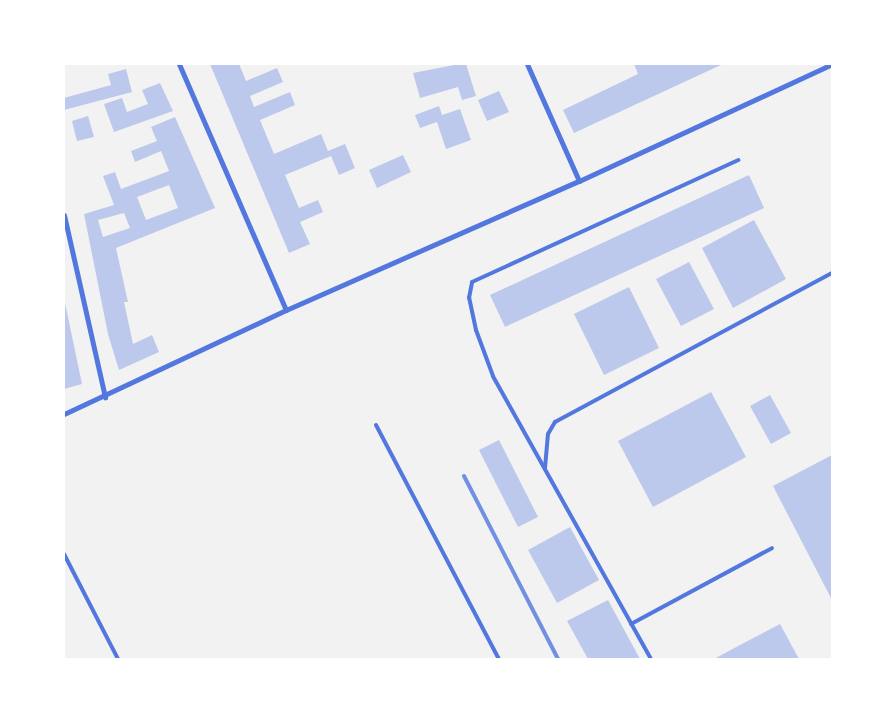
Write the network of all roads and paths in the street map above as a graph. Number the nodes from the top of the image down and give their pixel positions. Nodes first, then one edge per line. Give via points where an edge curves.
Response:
1 (179, 64) edge
2 (527, 64) edge
3 (832, 64) edge
4 (738, 160) dead end
5 (579, 181) junction
6 (64, 215) edge
7 (832, 273) edge
8 (286, 310) junction
9 (104, 397) junction
10 (64, 414) edge
11 (376, 425) dead end
12 (545, 468) junction
13 (772, 548) dead end
14 (64, 554) edge
15 (632, 624) junction
16 (118, 659) edge
17 (499, 659) edge
18 (651, 659) edge

1 - 8 street
2 - 5 street
3 - 5 street
4 - 12 lane via 472,282 469,298 476,330 493,376
5 - 8 street
6 - 9 street
7 - 12 lane via 555,422 548,434
8 - 9 street
9 - 10 street
11 - 17 lane
12 - 15 lane
13 - 15 lane
14 - 16 lane
15 - 18 lane

